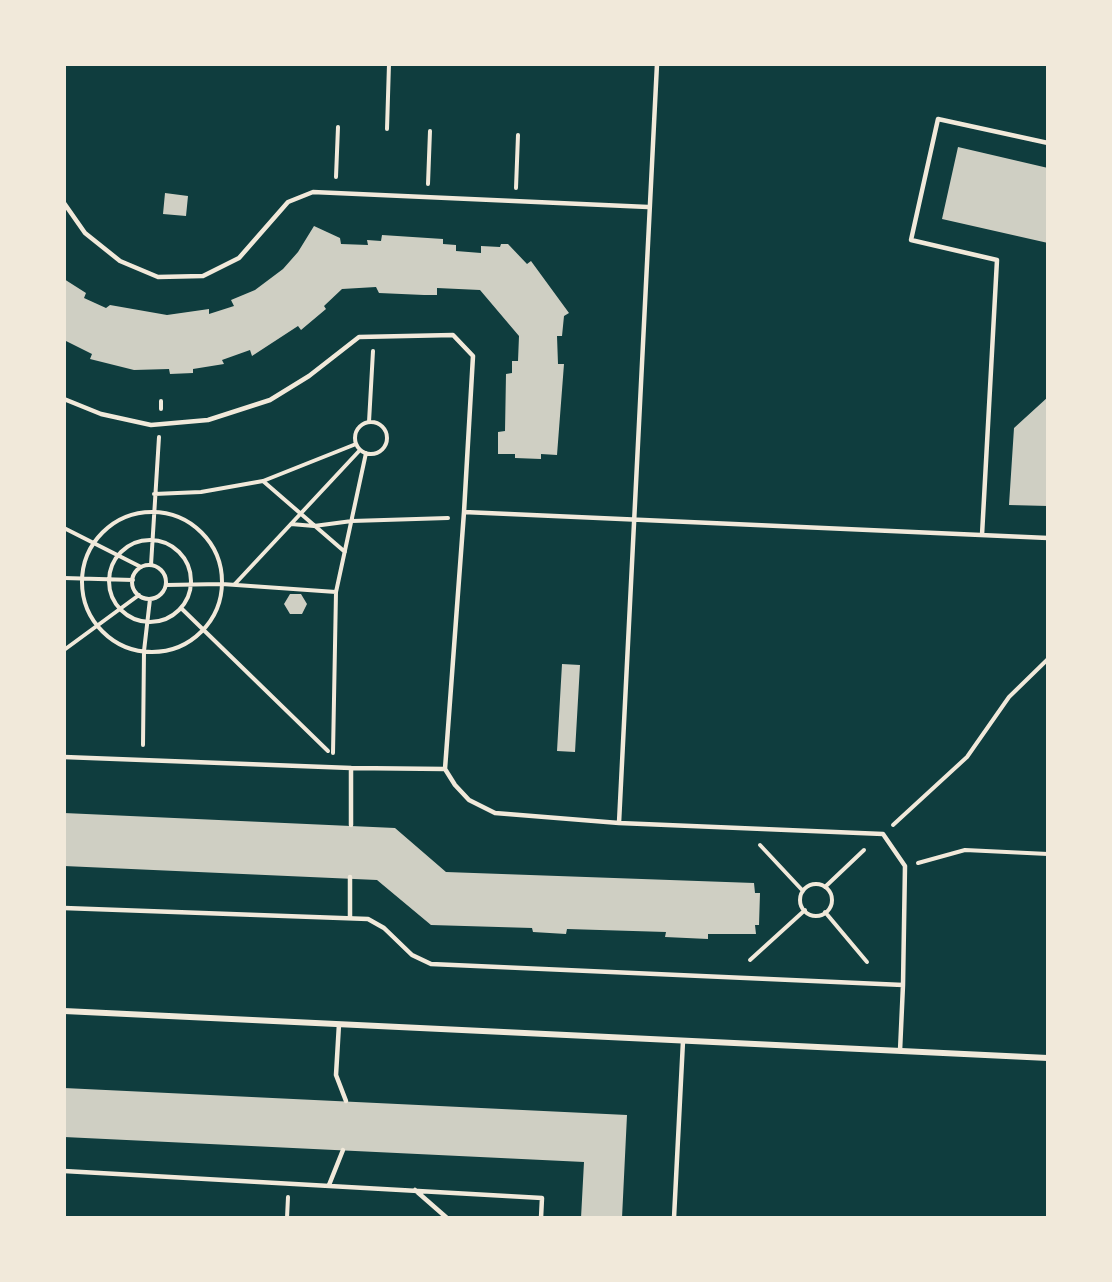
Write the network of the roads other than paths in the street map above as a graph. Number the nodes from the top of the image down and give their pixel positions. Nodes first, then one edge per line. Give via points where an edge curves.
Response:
1 (657, 64) edge
2 (1047, 143) edge
3 (64, 203) edge
4 (648, 207) junction
5 (64, 399) edge
6 (464, 516) junction
7 (633, 519) junction
8 (982, 535) junction
9 (1047, 538) edge
10 (64, 757) edge
11 (351, 768) junction
12 (445, 769) junction
13 (619, 823) junction
14 (351, 825) dead end
15 (350, 877) dead end
16 (64, 908) edge
17 (350, 917) junction
18 (903, 985) junction
19 (64, 1011) edge
20 (339, 1024) junction
21 (682, 1041) junction
22 (900, 1051) junction
23 (1047, 1058) edge
24 (346, 1101) dead end
25 (343, 1150) dead end
26 (64, 1171) edge
27 (329, 1185) junction
28 (415, 1190) junction
29 (447, 1218) edge
30 (541, 1218) edge
31 (674, 1218) edge

1 - 4 lane
2 - 8 lane via 938,119 911,240 997,260
3 - 4 lane via 85,233 120,261 158,277 202,276 238,258 288,202 313,192
4 - 7 lane
5 - 6 lane via 101,414 151,424 208,420 270,400 359,337 453,335 473,356
6 - 7 lane
6 - 12 lane
7 - 8 lane
7 - 13 lane
8 - 9 lane
10 - 11 lane
11 - 12 lane
11 - 14 lane
12 - 13 lane via 470,800 495,813
13 - 18 lane via 883,834 905,866
15 - 17 lane
16 - 17 lane
17 - 18 lane via 376,923 412,955 431,963
18 - 22 lane
19 - 20 street
20 - 21 street
20 - 24 lane via 336,1075
21 - 22 street
21 - 31 lane
22 - 23 street
25 - 27 lane
26 - 27 lane
27 - 28 lane
28 - 29 lane
28 - 30 lane via 542,1198

